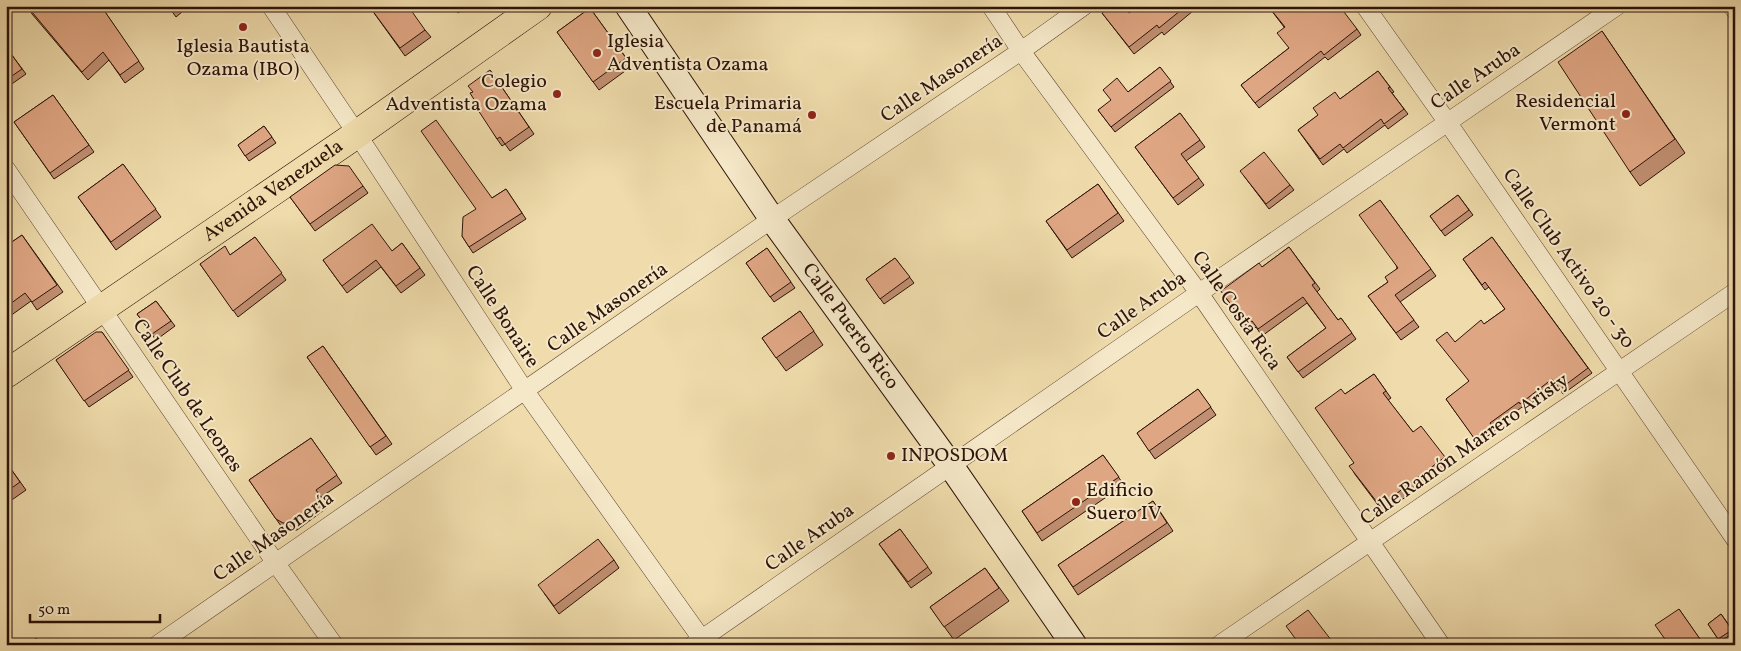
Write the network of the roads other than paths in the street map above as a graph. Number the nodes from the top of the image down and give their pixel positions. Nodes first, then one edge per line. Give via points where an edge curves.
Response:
1 (272, 6) edge
2 (538, 6) edge
3 (628, 6) edge
4 (991, 6) edge
5 (1084, 6) edge
6 (1365, 6) edge
7 (1618, 6) edge
8 (1732, 6) edge
9 (1735, 10) edge
10 (1021, 51) junction
11 (1448, 123) junction
12 (357, 134) junction
13 (6, 169) edge
14 (772, 219) junction
15 (1735, 292) edge
16 (1199, 293) junction
17 (102, 308) junction
18 (1619, 370) junction
19 (6, 374) edge
20 (525, 391) junction
21 (951, 466) junction
22 (1735, 538) edge
23 (1369, 542) junction
24 (275, 562) junction
25 (701, 643) edge
26 (157, 645) edge
27 (334, 645) edge
28 (1074, 645) edge
29 (1219, 645) edge
30 (1441, 645) edge

1 - 12 street, Calle Bonaire
2 - 12 main road, Avenida Venezuela
3 - 14 street, Calle Puerto Rico
4 - 10 street, Calle Costa Rica
5 - 10 street, Calle Masonería
6 - 11 street, Calle Club Activo 20 - 30
7 - 11 street, Calle Aruba
8 - 9 street
10 - 14 street, Calle Masonería
10 - 16 street, Calle Costa Rica
11 - 16 street, Calle Aruba
11 - 18 street, Calle Club Activo 20 - 30
12 - 17 main road, Avenida Venezuela
12 - 20 street, Calle Bonaire
13 - 17 street, Calle Club de Leones
14 - 20 street, Calle Masonería
14 - 21 street, Calle Puerto Rico
15 - 18 street, Calle Ramón Marrero Aristy
16 - 21 street, Calle Aruba
16 - 23 street, Calle Costa Rica
17 - 19 main road, Avenida Venezuela
17 - 24 street, Calle Club de Leones
18 - 22 street, Calle Club Activo 20 - 30
18 - 23 street, Calle Ramón Marrero Aristy
20 - 24 street, Calle Masonería
20 - 25 street, Calle Bonaire
21 - 25 street, Calle Aruba
21 - 28 street, Calle Puerto Rico
23 - 29 street, Calle Ramón Marrero Aristy
23 - 30 street, Calle Costa Rica
24 - 26 street, Calle Masonería
24 - 27 street, Calle Club de Leones

